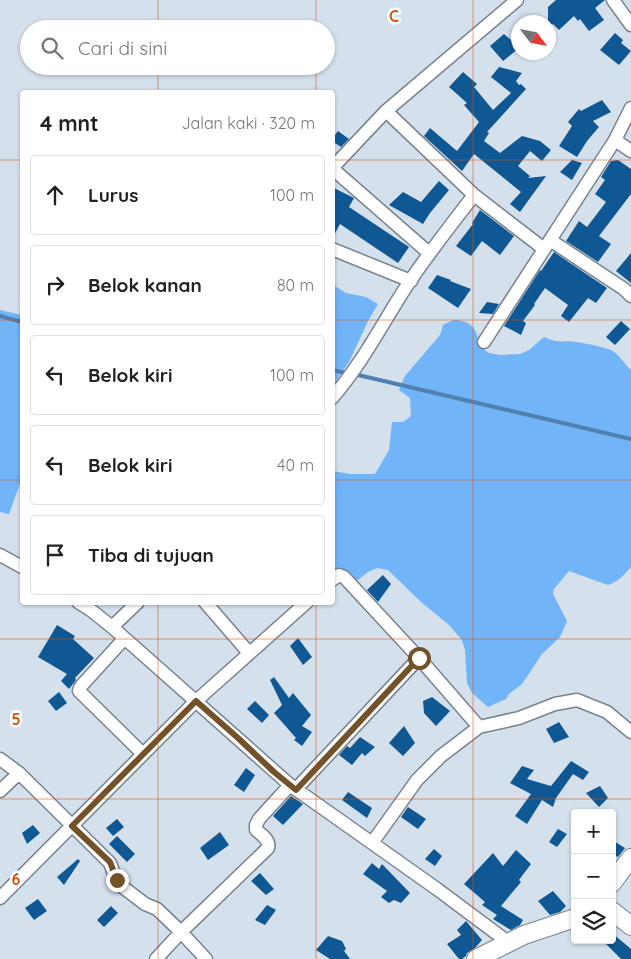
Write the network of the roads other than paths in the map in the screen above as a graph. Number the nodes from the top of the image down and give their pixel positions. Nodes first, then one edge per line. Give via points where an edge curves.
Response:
1 (516, 0) edge
2 (612, 0) edge
3 (631, 25) edge
4 (631, 108) edge
5 (386, 111) junction
6 (615, 140) junction
7 (631, 151) edge
8 (335, 165) edge
9 (335, 171) edge
10 (474, 195) junction
11 (547, 245) junction
12 (335, 250) edge
13 (429, 253) junction
14 (411, 281) junction
15 (629, 289) edge
16 (484, 342) dead end
17 (335, 395) edge
18 (0, 555) edge
19 (20, 566) edge
20 (335, 578) edge
21 (83, 605) edge
22 (135, 605) edge
23 (208, 605) edge
24 (303, 605) edge
25 (112, 627) junction
26 (124, 638) junction
27 (249, 653) junction
28 (419, 658) junction
29 (196, 701) junction
30 (479, 728) junction
31 (631, 732) edge
32 (143, 754) junction
33 (0, 759) edge
34 (19, 773) junction
35 (293, 787) junction
36 (0, 791) edge
37 (72, 826) junction
38 (372, 843) junction
39 (631, 858) edge
40 (616, 878) edge
41 (0, 898) edge
42 (616, 913) edge
43 (571, 919) edge
44 (631, 926) edge
45 (181, 932) junction
46 (508, 942) junction
47 (156, 959) edge
48 (206, 959) edge
49 (476, 959) edge

1 - 5 street
2 - 3 street
4 - 6 street
5 - 8 street
5 - 10 street
6 - 7 street
6 - 11 street
9 - 13 street
10 - 11 street
10 - 13 street
11 - 15 street
11 - 16 street
12 - 14 street
13 - 14 street
14 - 17 street via 361,361
18 - 19 street
20 - 28 street via 344,577
21 - 25 street
22 - 25 street
23 - 27 street
24 - 27 street
25 - 26 street
26 - 29 street
26 - 32 street via 80,691
27 - 29 street
28 - 30 street
28 - 35 street
29 - 32 street
29 - 35 street
30 - 31 street via 577,700 607,712
30 - 38 street via 441,756 417,780
32 - 37 street
33 - 34 street
34 - 36 street
34 - 37 street
35 - 38 street
35 - 45 street via 256,825 256,830 269,843 268,848
37 - 41 street
37 - 45 street via 110,862 116,880 124,888 157,909
38 - 46 street
39 - 40 street
42 - 44 street
43 - 46 street
45 - 47 street
45 - 48 street
46 - 49 street

